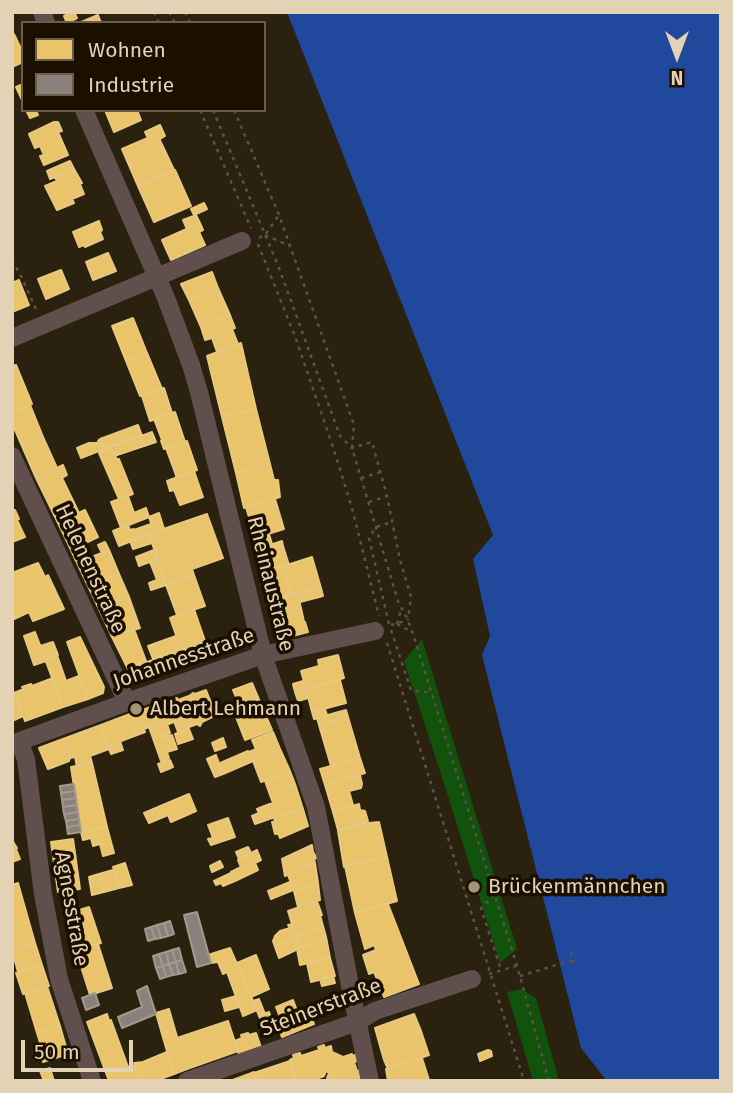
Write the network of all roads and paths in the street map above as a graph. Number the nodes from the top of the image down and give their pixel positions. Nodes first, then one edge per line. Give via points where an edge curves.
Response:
1 (85, 112) edge
2 (201, 112) edge
3 (214, 112) edge
4 (235, 112) edge
5 (279, 215) junction
6 (246, 234) joint
7 (265, 235) junction
8 (290, 246) junction
9 (12, 260) edge
10 (157, 278) junction
11 (42, 326) junction
12 (12, 338) edge
13 (352, 448) junction
14 (12, 456) edge
15 (380, 472) junction
16 (361, 478) junction
17 (387, 496) junction
18 (369, 502) junction
19 (392, 522) junction
20 (376, 527) junction
21 (376, 607) dead end
22 (402, 609) junction
23 (408, 620) junction
24 (397, 624) junction
25 (375, 631) dead end
26 (412, 632) junction
27 (388, 647) dead end
28 (263, 655) junction
29 (432, 693) junction
30 (127, 702) junction
31 (16, 743) edge
32 (495, 894) junction
33 (571, 952) dead end
34 (573, 960) junction
35 (517, 966) junction
36 (575, 969) dead end
37 (501, 970) junction
38 (490, 974) junction
39 (520, 976) junction
40 (472, 979) dead end
41 (357, 1022) junction
42 (92, 1081) edge
43 (187, 1081) edge
44 (370, 1081) edge
45 (524, 1081) edge
46 (549, 1081) edge

1 - 10 street, Rheinaustraße
2 - 6 path
3 - 7 path
4 - 5 path
5 - 7 path
5 - 8 path
6 - 10 street
7 - 8 path
7 - 13 path via 340,436
7 - 21 path via 256,239 333,447
8 - 13 path via 354,425
9 - 11 path
10 - 11 street
10 - 28 street, Rheinaustraße via 199,391
11 - 12 street
13 - 15 path via 372,442
13 - 16 path
14 - 30 street, Helenenstraße
15 - 16 path
15 - 17 path
16 - 18 path
17 - 18 path
17 - 19 path
18 - 20 path
19 - 20 path
19 - 23 path via 411,597
20 - 22 path
20 - 29 path via 369,538 407,679 411,690
22 - 23 path
22 - 24 path
23 - 24 path
23 - 26 path
24 - 26 path
25 - 28 street, Johannesstraße
26 - 29 path
27 - 38 path
28 - 30 street, Johannesstraße
28 - 41 street, Rheinaustraße via 318,818
29 - 32 path
30 - 31 street, Johannesstraße
31 - 42 street, Agnesstraße via 26,759 60,979
32 - 35 path
32 - 37 path via 481,908
33 - 34 path
34 - 36 path
34 - 39 path
35 - 37 path
35 - 39 path
37 - 38 path
38 - 45 path
39 - 46 path
40 - 41 street, Steinerstraße via 375,1011
41 - 43 street, Steinerstraße
41 - 44 street, Rheinaustraße

